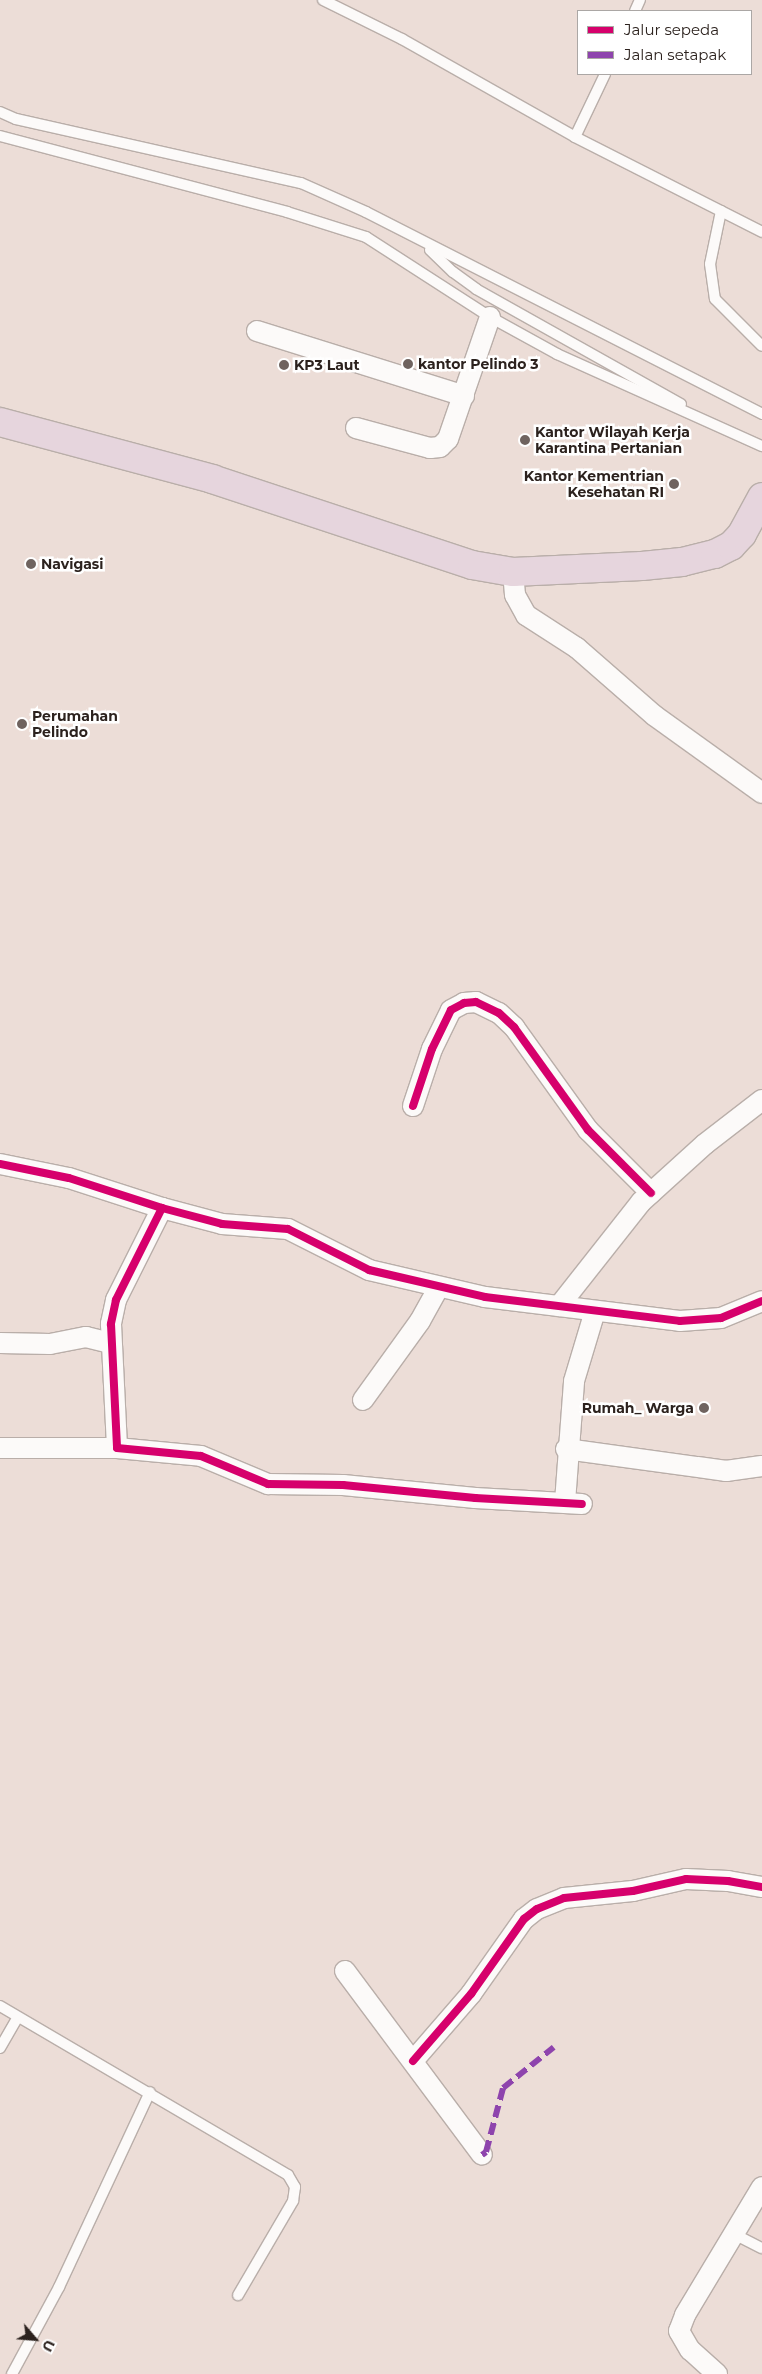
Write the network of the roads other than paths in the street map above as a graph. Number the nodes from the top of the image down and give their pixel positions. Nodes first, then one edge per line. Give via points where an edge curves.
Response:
1 (323, 0) edge
2 (605, 75) edge
3 (0, 112) edge
4 (0, 136) edge
5 (575, 137) junction
6 (721, 211) junction
7 (762, 232) edge
8 (421, 241) junction
9 (490, 317) junction
10 (257, 331) dead end
11 (762, 346) edge
12 (464, 396) junction
13 (762, 414) edge
14 (0, 422) edge
15 (356, 428) dead end
16 (720, 428) junction
17 (762, 446) edge
18 (762, 498) edge
19 (513, 572) junction
20 (762, 793) edge
21 (762, 1100) edge
22 (413, 1106) dead end
23 (0, 1164) edge
24 (651, 1193) junction
25 (162, 1208) junction
26 (438, 1288) junction
27 (762, 1301) edge
28 (559, 1306) junction
29 (595, 1311) junction
30 (0, 1343) edge
31 (110, 1343) junction
32 (363, 1400) dead end
33 (0, 1448) edge
34 (117, 1448) junction
35 (566, 1449) junction
36 (762, 1466) edge
37 (762, 1887) edge
38 (345, 1971) dead end
39 (0, 2006) edge
40 (17, 2018) junction
41 (0, 2048) edge
42 (414, 2061) junction
43 (150, 2092) junction
44 (482, 2155) dead end
45 (762, 2187) edge
46 (736, 2235) junction
47 (762, 2248) edge
48 (238, 2295) dead end
49 (12, 2374) edge
50 (717, 2374) edge

1 - 5 lane via 402,39
2 - 5 lane
3 - 8 lane via 16,119 301,183
4 - 9 lane via 287,212 366,237
5 - 6 lane
6 - 7 lane
6 - 11 lane via 710,264 715,299
8 - 13 lane
8 - 16 lane via 453,272 476,288
9 - 12 street
9 - 16 lane via 557,354
10 - 12 street
12 - 15 street via 448,440 440,448
14 - 19 highway via 212,479 472,564
16 - 17 lane
18 - 19 highway via 742,534 731,546 715,554 682,562 642,566
19 - 20 street via 516,600 526,614 577,648 655,716
21 - 24 street via 705,1144
22 - 24 street via 432,1049 451,1010 464,1003 476,1002 499,1013 514,1027 588,1130
23 - 25 street via 69,1178
24 - 28 street
25 - 26 street via 222,1224 288,1229 369,1270
25 - 31 street via 116,1300
26 - 28 street
26 - 32 street via 420,1321
27 - 29 street via 721,1318 702,1320 680,1321
28 - 29 street
29 - 35 street via 574,1381
30 - 31 street via 50,1344 86,1337
31 - 34 street
33 - 34 street
34 - 35 street via 201,1456 268,1484 343,1485 475,1498 573,1503
35 - 36 street via 726,1470
37 - 42 street via 686,1879 633,1891 564,1898 537,1908 524,1919 471,1994
38 - 42 street
39 - 40 lane
40 - 41 lane
40 - 43 lane
42 - 44 street
43 - 48 lane via 278,2167 295,2187 293,2201
43 - 49 lane via 59,2287
45 - 46 street
46 - 47 lane
46 - 50 street via 685,2315 679,2331 690,2350

